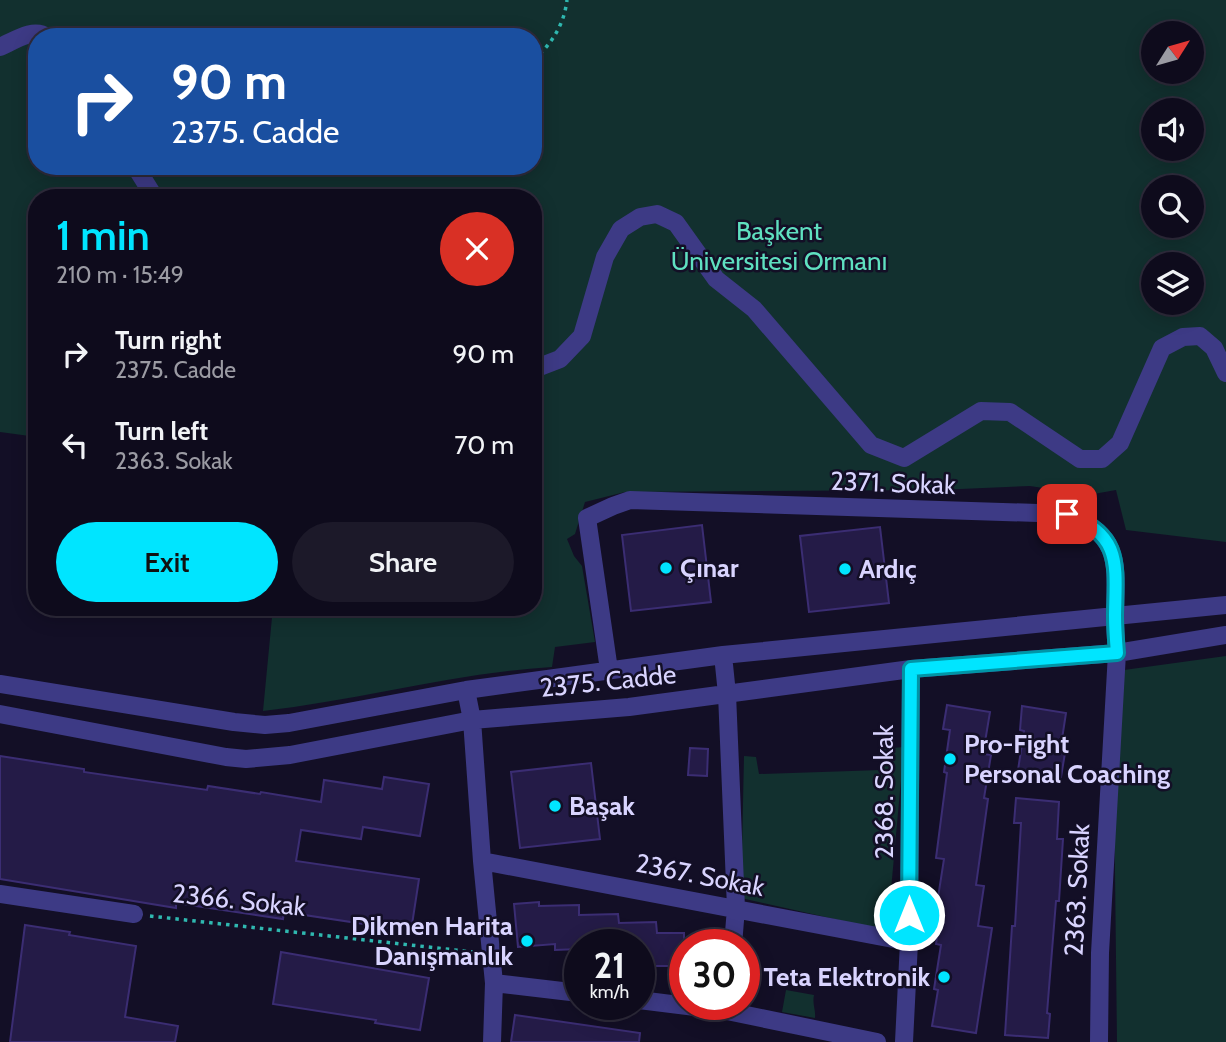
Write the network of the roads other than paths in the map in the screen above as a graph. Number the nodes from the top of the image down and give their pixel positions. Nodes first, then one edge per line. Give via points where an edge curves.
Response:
1 (28, 35) edge
2 (0, 47) edge
3 (542, 366) edge
4 (1226, 373) edge
5 (1226, 605) edge
6 (1115, 616) junction
7 (1226, 635) edge
8 (1117, 653) junction
9 (723, 655) junction
10 (911, 669) junction
11 (609, 670) junction
12 (0, 684) edge
13 (467, 690) junction
14 (727, 694) junction
15 (0, 714) edge
16 (472, 720) junction
17 (482, 861) junction
18 (0, 894) edge
19 (736, 908) junction
20 (134, 914) road end
21 (734, 929) edge
22 (909, 942) junction
23 (494, 983) junction
24 (564, 991) edge
25 (760, 1015) edge
26 (492, 1042) edge
27 (877, 1042) edge
28 (904, 1042) edge
29 (1099, 1042) edge

1 - 2 street
3 - 4 street via 560,359 582,336 605,257 621,229 640,217 657,214 676,223 716,279 754,309 871,445 904,458 981,411 1010,412 1080,458 1102,459 1120,443 1162,348 1183,337 1200,336 1214,348
5 - 6 street, 2375. Cadde
6 - 8 street, 2363. Sokak
6 - 9 street, 2375. Cadde
6 - 11 street, 2371. Sokak via 1116,566 1108,545 1098,530 1067,514 631,500 587,518
7 - 8 street, 2375. Cadde
8 - 10 street, 2375. Cadde
8 - 29 street, 2363. Sokak
9 - 11 street, 2375. Cadde
9 - 14 street
10 - 14 street, 2375. Cadde
10 - 22 street, 2368. Sokak
11 - 13 street, 2375. Cadde
12 - 13 street, 2375. Cadde via 265,725
13 - 16 street
14 - 16 street, 2375. Cadde
14 - 19 street
15 - 16 street, 2375. Cadde via 246,759 290,755
16 - 17 street
17 - 19 street, 2367. Sokak
17 - 23 street
18 - 20 street, 2366. Sokak
19 - 21 street
19 - 22 street, 2367. Sokak
22 - 28 street, 2368. Sokak
23 - 24 street
23 - 26 street
25 - 27 street

